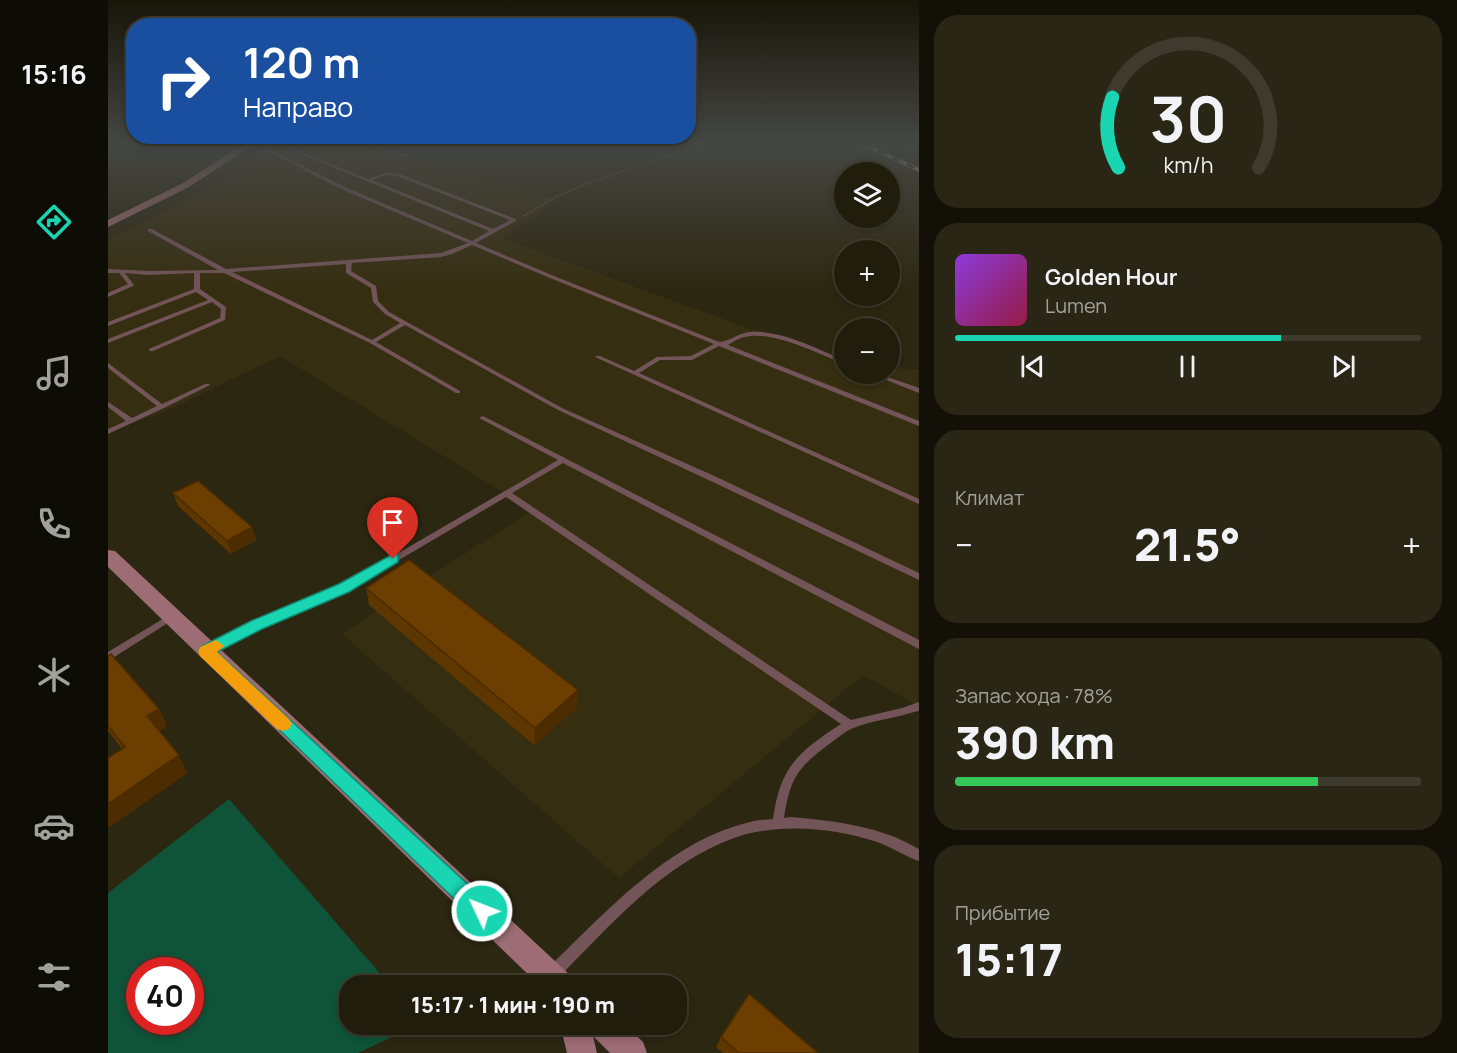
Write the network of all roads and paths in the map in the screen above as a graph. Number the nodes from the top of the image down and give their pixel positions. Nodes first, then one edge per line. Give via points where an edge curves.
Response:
1 (170, 193) edge
2 (356, 193) edge
3 (399, 193) edge
4 (445, 193) edge
5 (564, 193) edge
6 (514, 220) junction
7 (108, 224) edge
8 (150, 230) dead end
9 (491, 230) junction
10 (472, 242) junction
11 (349, 263) junction
12 (108, 271) edge
13 (225, 271) junction
14 (197, 272) junction
15 (122, 273) junction
16 (197, 290) junction
17 (108, 294) edge
18 (213, 300) junction
19 (108, 324) edge
20 (403, 324) junction
21 (108, 341) edge
22 (372, 342) junction
23 (723, 343) junction
24 (151, 350) dead end
25 (598, 357) dead end
26 (834, 358) edge
27 (108, 365) edge
28 (635, 373) junction
29 (900, 384) edge
30 (207, 385) dead end
31 (918, 391) edge
32 (458, 392) dead end
33 (108, 404) edge
34 (162, 407) junction
35 (483, 418) dead end
36 (131, 421) junction
37 (918, 424) edge
38 (108, 432) edge
39 (563, 460) junction
40 (508, 494) junction
41 (918, 502) edge
42 (108, 556) edge
43 (918, 577) edge
44 (171, 617) junction
45 (918, 645) edge
46 (206, 651) junction
47 (108, 657) edge
48 (918, 706) edge
49 (849, 724) junction
50 (778, 821) junction
51 (918, 856) edge
52 (549, 975) edge
53 (563, 975) edge
54 (578, 1035) edge
55 (613, 1035) edge
56 (582, 1053) edge
57 (632, 1053) edge

1 - 7 street
2 - 10 lane
3 - 9 lane
4 - 6 lane
5 - 6 path via 532,214
6 - 9 lane
8 - 13 lane
9 - 10 lane
10 - 11 lane via 441,255
10 - 23 lane
11 - 13 lane
11 - 20 lane via 348,272 374,287 375,301
12 - 15 lane
13 - 14 lane
13 - 22 lane
14 - 15 lane
14 - 16 lane
15 - 17 lane via 130,285
16 - 18 lane
16 - 19 lane
18 - 21 lane
18 - 24 lane via 224,308 223,319
20 - 22 lane
20 - 43 lane via 560,410
22 - 32 lane
23 - 26 lane via 757,334
23 - 28 lane via 692,358 659,358
23 - 37 lane
25 - 28 lane
27 - 34 lane
28 - 41 lane
29 - 31 lane
30 - 34 lane
33 - 36 lane
34 - 36 lane
35 - 39 lane
36 - 38 lane
39 - 40 lane
39 - 45 lane
40 - 46 lane via 353,583
40 - 49 lane
42 - 44 street
44 - 46 street
44 - 47 lane
46 - 52 street
48 - 49 lane
49 - 50 lane via 807,752 791,769 781,790
50 - 51 lane via 814,822 853,830 889,841
50 - 53 lane via 751,825 725,835 662,870
54 - 56 street
55 - 57 street

